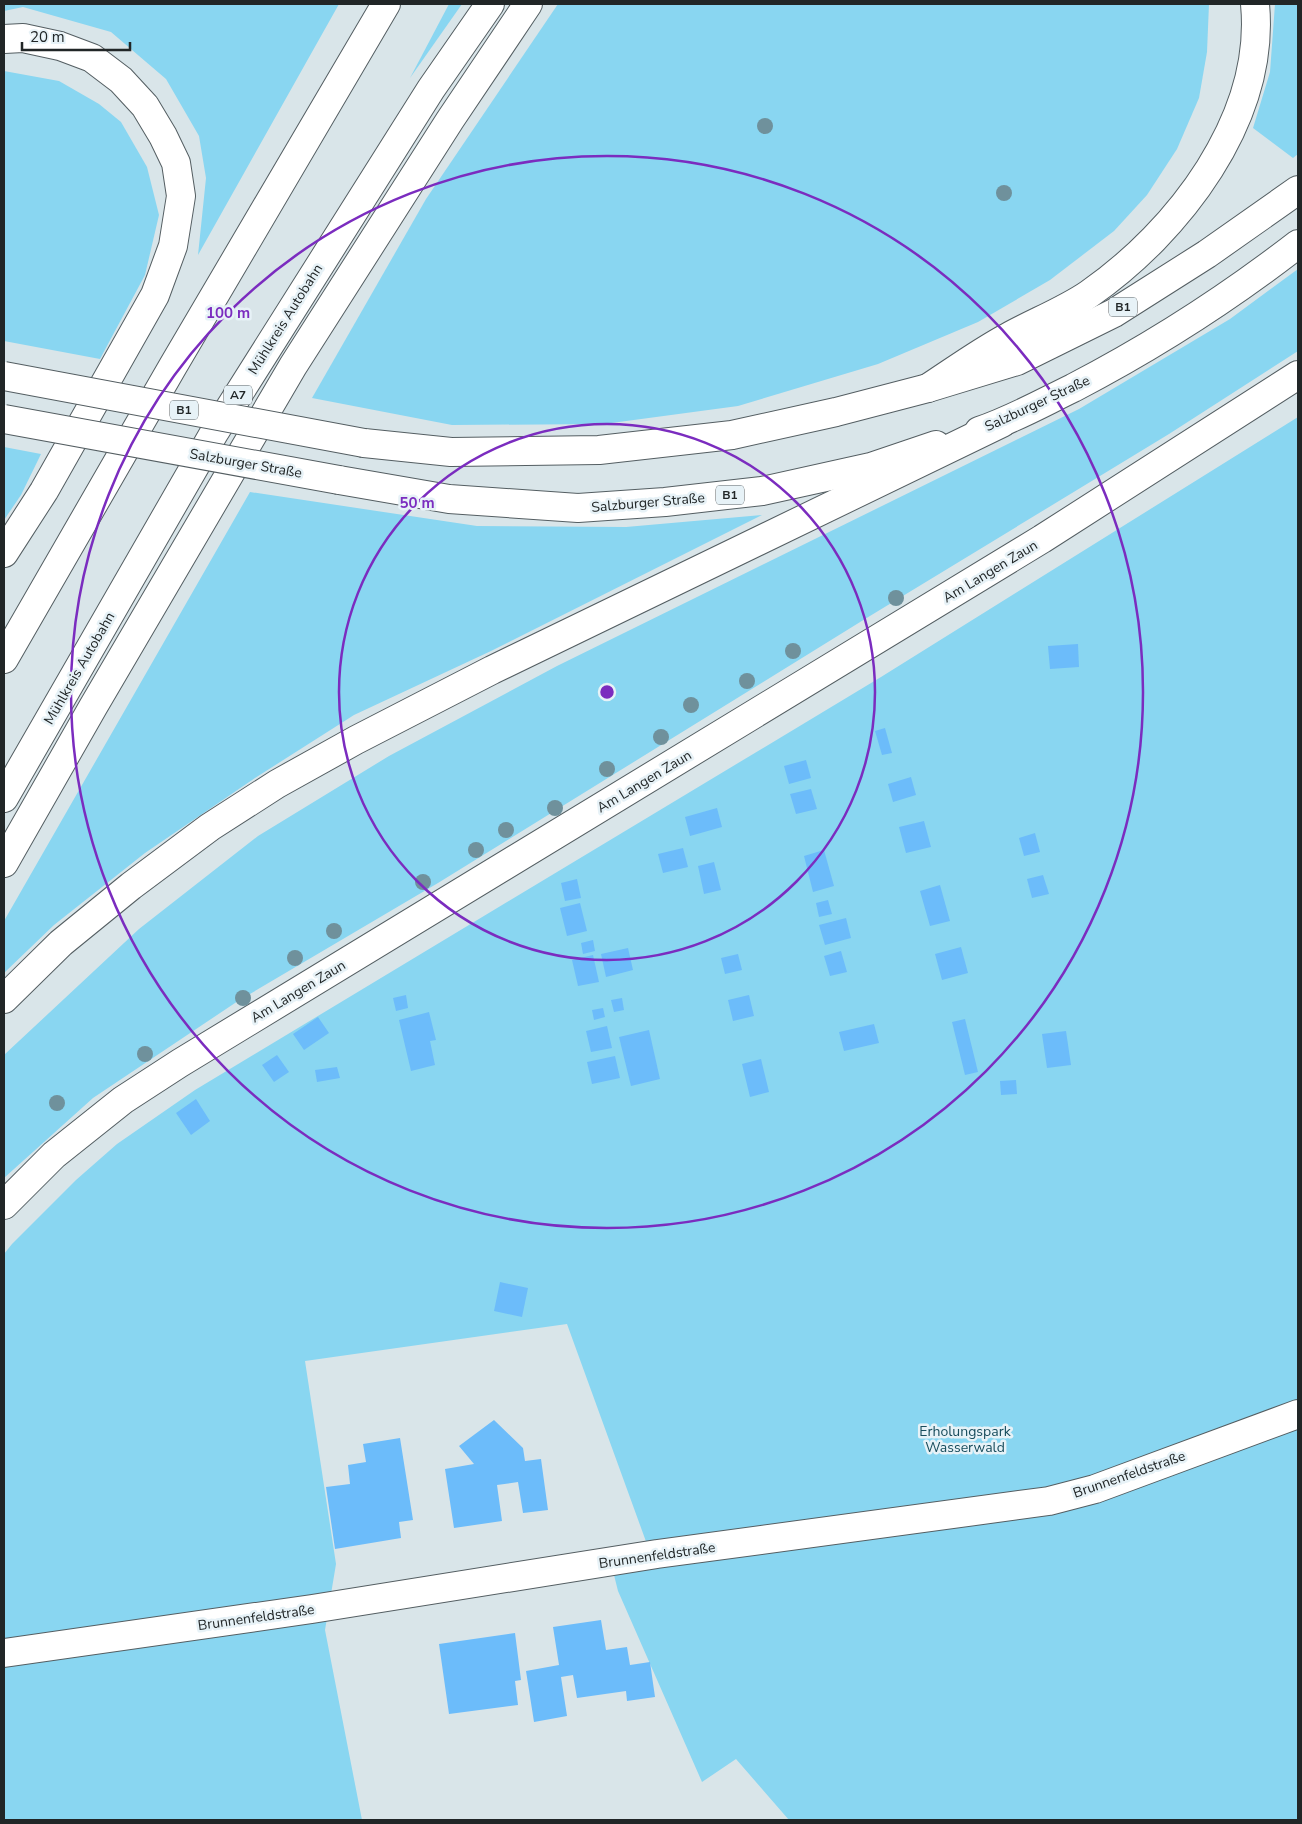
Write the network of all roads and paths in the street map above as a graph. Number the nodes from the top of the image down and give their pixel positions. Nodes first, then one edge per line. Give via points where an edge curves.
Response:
1 (386, 4) edge
2 (490, 4) edge
3 (528, 4) edge
4 (1255, 4) edge
5 (4, 39) edge
6 (1298, 190) edge
7 (1298, 244) edge
8 (1298, 375) edge
9 (4, 376) edge
10 (928, 388) junction
11 (4, 419) edge
12 (1002, 423) junction
13 (4, 553) edge
14 (4, 659) edge
15 (4, 798) edge
16 (4, 863) edge
17 (4, 999) edge
18 (4, 1205) edge
19 (1298, 1414) edge
20 (4, 1653) edge

1 - 14 main road
2 - 15 main road, Mühlkreis Autobahn / A7 via 426,98 219,425
3 - 16 main road via 293,366
4 - 10 main road via 1254,56 1232,128 1197,189 1170,223 1139,254 1088,295 1006,338
5 - 13 main road via 23,38 60,46 92,58 121,80 145,106 163,136 176,163 181,196 174,246 156,296 44,491
6 - 10 main road, B1 via 1207,254 1114,313 1017,361
7 - 12 main road, Salzburger Straße / B1 via 1206,312 1119,364
8 - 18 main road, Am Langen Zaun via 1033,544 180,1063 123,1100 54,1155
9 - 10 main road, B1, bridge via 364,443 451,452 599,450 732,435
11 - 12 main road, Salzburger Straße / B1, bridge via 449,499 568,507 665,502 762,490 870,467
12 - 17 main road via 492,670 277,784 131,886 61,943
19 - 20 main road, Brunnenfeldstraße via 1095,1489 1049,1500 648,1555 312,1609

